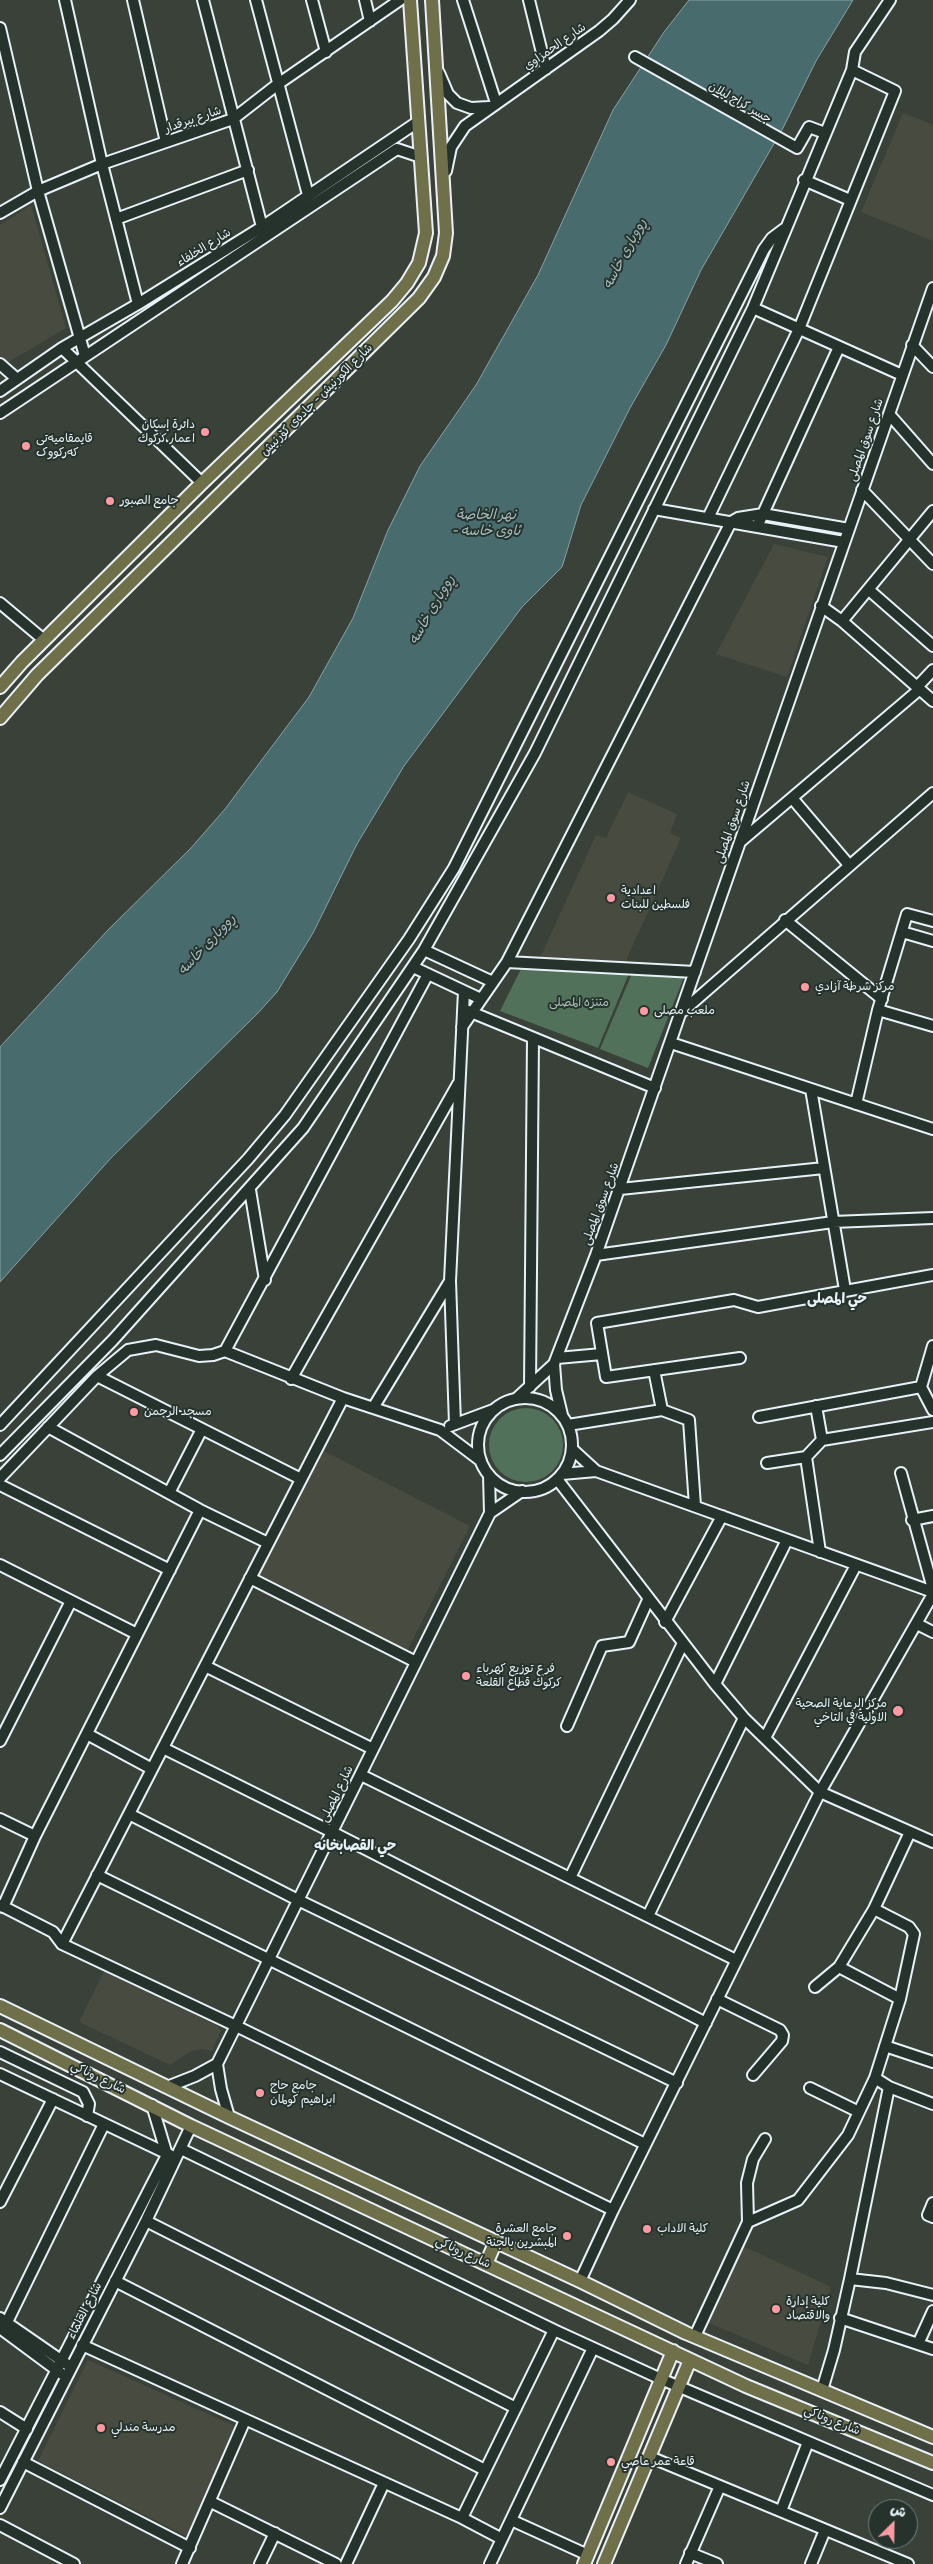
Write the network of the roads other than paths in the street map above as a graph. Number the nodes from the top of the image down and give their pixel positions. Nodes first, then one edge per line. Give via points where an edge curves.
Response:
1 (65, 0) edge
2 (133, 0) edge
3 (203, 0) edge
4 (256, 0) edge
5 (312, 0) edge
6 (365, 0) edge
7 (400, 0) edge
8 (410, 0) edge
9 (432, 0) edge
10 (463, 0) edge
11 (529, 0) edge
12 (630, 0) edge
13 (890, 0) edge
14 (370, 22) junction
15 (0, 28) edge
16 (326, 52) junction
17 (635, 57) dead end
18 (434, 60) junction
19 (546, 69) junction
20 (852, 70) junction
21 (278, 84) junction
22 (493, 105) junction
23 (234, 119) junction
24 (419, 122) junction
25 (825, 133) junction
26 (166, 142) junction
27 (421, 157) junction
28 (102, 164) junction
29 (248, 170) junction
30 (804, 180) junction
31 (444, 190) junction
32 (38, 191) junction
33 (308, 195) junction
34 (850, 200) junction
35 (0, 213) edge
36 (116, 219) junction
37 (262, 227) junction
38 (784, 229) junction
39 (933, 288) edge
40 (138, 304) junction
41 (753, 308) junction
42 (799, 329) junction
43 (79, 339) junction
44 (912, 345) junction
45 (839, 347) junction
46 (62, 348) junction
47 (342, 350) junction
48 (80, 359) junction
49 (355, 363) junction
50 (0, 364) edge
51 (933, 367) edge
52 (902, 375) junction
53 (17, 379) junction
54 (0, 392) edge
55 (0, 413) edge
56 (888, 414) junction
57 (933, 464) edge
58 (202, 483) junction
59 (862, 490) junction
60 (654, 509) junction
61 (933, 511) edge
62 (763, 514) junction
63 (708, 518) junction
64 (731, 522) junction
65 (757, 527) junction
66 (849, 529) junction
67 (910, 538) junction
68 (844, 542) junction
69 (933, 564) edge
70 (869, 590) junction
71 (0, 603) edge
72 (821, 606) junction
73 (842, 621) junction
74 (44, 640) junction
75 (933, 646) edge
76 (933, 670) edge
77 (0, 687) edge
78 (918, 688) junction
79 (933, 701) edge
80 (0, 718) edge
81 (933, 793) edge
82 (792, 798) junction
83 (739, 843) junction
84 (849, 865) junction
85 (454, 868) junction
86 (468, 876) junction
87 (785, 920) junction
88 (933, 921) edge
89 (902, 932) junction
90 (933, 941) edge
91 (424, 950) junction
92 (508, 962) junction
93 (413, 967) junction
94 (695, 972) junction
95 (428, 974) junction
96 (493, 982) junction
97 (464, 991) junction
98 (481, 999) junction
99 (882, 999) junction
100 (878, 1010) junction
101 (468, 1011) junction
102 (682, 1011) junction
103 (933, 1026) edge
104 (533, 1038) junction
105 (671, 1043) junction
106 (460, 1081) junction
107 (655, 1088) junction
108 (811, 1089) junction
109 (856, 1104) junction
110 (933, 1129) edge
111 (824, 1168) junction
112 (620, 1189) junction
113 (250, 1190) junction
114 (933, 1218) edge
115 (833, 1222) junction
116 (596, 1255) junction
117 (933, 1275) edge
118 (265, 1280) junction
119 (450, 1281) junction
120 (844, 1290) junction
121 (933, 1346) edge
122 (225, 1351) junction
123 (602, 1354) junction
124 (740, 1358) dead end
125 (556, 1361) junction
126 (654, 1370) junction
127 (97, 1376) junction
128 (291, 1378) junction
129 (530, 1387) junction
130 (922, 1387) junction
131 (343, 1398) junction
132 (516, 1399) junction
133 (816, 1406) junction
134 (372, 1408) junction
135 (495, 1408) junction
136 (662, 1410) junction
137 (933, 1410) edge
138 (562, 1415) junction
139 (759, 1417) dead end
140 (933, 1422) edge
141 (455, 1424) junction
142 (0, 1425) edge
143 (568, 1425) junction
144 (48, 1427) junction
145 (202, 1429) junction
146 (440, 1430) junction
147 (822, 1440) junction
148 (572, 1448) junction
149 (0, 1455) edge
150 (806, 1457) junction
151 (481, 1461) junction
152 (767, 1463) dead end
153 (596, 1471) junction
154 (901, 1473) dead end
155 (489, 1475) junction
156 (560, 1477) junction
157 (0, 1478) edge
158 (301, 1479) junction
159 (0, 1485) edge
160 (522, 1492) junction
161 (169, 1493) junction
162 (695, 1506) junction
163 (200, 1510) junction
164 (490, 1513) junction
165 (722, 1516) junction
166 (933, 1516) edge
167 (912, 1520) junction
168 (787, 1540) junction
169 (268, 1543) junction
170 (820, 1552) junction
171 (856, 1565) junction
172 (1, 1568) edge
173 (170, 1570) junction
174 (250, 1578) junction
175 (933, 1592) edge
176 (648, 1600) junction
177 (71, 1601) junction
178 (665, 1622) junction
179 (917, 1624) junction
180 (933, 1632) edge
181 (137, 1634) junction
182 (683, 1644) junction
183 (416, 1662) junction
184 (205, 1666) junction
185 (715, 1684) junction
186 (744, 1718) junction
187 (567, 1726) dead end
188 (87, 1734) junction
189 (765, 1738) junction
190 (0, 1741) edge
191 (163, 1748) junction
192 (373, 1749) junction
193 (152, 1769) junction
194 (360, 1775) junction
195 (820, 1792) junction
196 (129, 1814) junction
197 (0, 1818) edge
198 (332, 1832) junction
199 (910, 1832) junction
200 (35, 1836) junction
201 (933, 1842) edge
202 (97, 1875) junction
203 (570, 1878) junction
204 (298, 1900) junction
205 (2, 1906) edge
206 (874, 1909) junction
207 (648, 1916) junction
208 (62, 1944) junction
209 (269, 1959) junction
210 (736, 1960) junction
211 (839, 1967) junction
212 (814, 1987) dead end
213 (0, 1996) edge
214 (717, 1999) junction
215 (900, 1999) junction
216 (0, 2006) edge
217 (14, 2012) junction
218 (706, 2023) junction
219 (236, 2026) junction
220 (0, 2030) edge
221 (885, 2046) junction
222 (0, 2052) edge
223 (933, 2062) edge
224 (217, 2064) junction
225 (0, 2074) edge
226 (753, 2076) dead end
227 (875, 2078) junction
228 (677, 2083) junction
229 (167, 2087) junction
230 (889, 2087) junction
231 (810, 2088) dead end
232 (53, 2099) junction
233 (933, 2104) edge
234 (152, 2105) junction
235 (859, 2112) junction
236 (88, 2116) junction
237 (229, 2117) junction
238 (104, 2124) junction
239 (191, 2126) junction
240 (765, 2139) dead end
241 (646, 2144) junction
242 (175, 2154) junction
243 (0, 2202) edge
244 (933, 2203) edge
245 (613, 2210) junction
246 (933, 2217) edge
247 (146, 2220) junction
248 (748, 2222) junction
249 (496, 2241) junction
250 (486, 2264) junction
251 (850, 2279) junction
252 (580, 2280) junction
253 (115, 2281) junction
254 (933, 2295) edge
255 (933, 2311) edge
256 (840, 2318) junction
257 (2, 2323) edge
258 (554, 2330) junction
259 (695, 2336) junction
260 (918, 2344) junction
261 (82, 2345) junction
262 (594, 2348) junction
263 (933, 2350) edge
264 (673, 2352) junction
265 (690, 2360) junction
266 (64, 2369) junction
267 (661, 2379) junction
268 (679, 2387) junction
269 (822, 2390) junction
270 (516, 2408) junction
271 (0, 2412) edge
272 (245, 2420) junction
273 (26, 2429) junction
274 (933, 2437) edge
275 (808, 2442) junction
276 (650, 2457) junction
277 (23, 2462) junction
278 (933, 2463) edge
279 (485, 2470) junction
280 (0, 2480) edge
281 (384, 2483) junction
282 (720, 2486) junction
283 (933, 2495) edge
284 (211, 2502) junction
285 (0, 2508) edge
286 (781, 2511) junction
287 (462, 2518) junction
288 (511, 2520) junction
289 (0, 2525) edge
290 (825, 2530) junction
291 (275, 2533) junction
292 (502, 2539) junction
293 (190, 2548) junction
294 (690, 2553) junction
295 (57, 2560) edge
296 (586, 2560) edge
297 (74, 2564) edge
298 (182, 2564) edge
299 (260, 2564) edge
300 (336, 2564) edge
301 (346, 2564) edge
302 (490, 2564) edge
303 (604, 2564) edge
304 (686, 2564) edge
305 (717, 2564) edge
306 (811, 2564) edge
307 (908, 2564) edge

1 - 28 street
2 - 26 street
3 - 23 street
4 - 21 street
5 - 16 street
6 - 14 street
7 - 14 street, شارع بيرقدار
8 - 24 main road, شارع الكورنيش - جادەی کۆرنیش
9 - 18 main road, شارع الكورنيش - جادەی کۆرنیش
10 - 22 street
11 - 19 street
12 - 19 street, شارع الحمزاوي via 609,22
13 - 20 street via 855,52
14 - 16 street, شارع بيرقدار
15 - 32 street
16 - 21 street, شارع بيرقدار
17 - 25 street, جسر كراج ليلان via 797,148 809,128
18 - 22 street via 454,101 471,108
18 - 31 main road, شارع الكورنيش - جادەی کۆرنیش
19 - 22 street, شارع الحمزاوي
20 - 25 street
20 - 34 street via 895,91
21 - 23 street, شارع بيرقدار
21 - 33 street
22 - 31 street, شارع الحمزاوي via 465,126 455,140 448,155
23 - 26 street, شارع بيرقدار
23 - 29 street
24 - 27 main road, شارع الكورنيش - جادەی کۆرنیش
24 - 33 street, شارع الخلفاء
25 - 30 street
26 - 28 street, شارع بيرقدار
27 - 47 main road, شارع الكورنيش - جادەی کۆرنیش via 426,233 419,262 392,301
27 - 48 street via 397,149
28 - 32 street, شارع بيرقدار
28 - 36 street
29 - 36 street
29 - 37 street
30 - 34 street
30 - 38 street
31 - 49 main road, شارع الكورنيش - جادەی کۆرنیش via 446,233 443,256 434,277 420,298
32 - 35 street, شارع بيرقدار
32 - 43 street
33 - 37 street, شارع الخلفاء
34 - 42 street
36 - 40 street
37 - 40 street, شارع الخلفاء
38 - 41 street via 781,244
38 - 85 street via 764,249
39 - 44 street, شارع سوق المصلى
40 - 43 street, شارع الخلفاء
41 - 42 street
41 - 60 street
42 - 45 street
42 - 63 street
43 - 46 street, شارع الخلفاء
43 - 48 street
44 - 51 street
44 - 52 street, شارع سوق المصلى
45 - 52 street
45 - 62 street
46 - 48 street
46 - 53 street, شارع الخلفاء
47 - 49 main road
47 - 58 main road, شارع الكورنيش - جادەی کۆرنیش
48 - 55 street
48 - 58 street
49 - 80 main road, شارع الكورنيش - جادەی کۆرنیش via 37,676
50 - 53 street
52 - 56 street, شارع سوق المصلى
53 - 54 street, شارع الخلفاء
56 - 57 street
56 - 59 street, شارع سوق المصلى
58 - 74 main road, شارع الكورنيش - جادەی کۆرنیش
59 - 66 street, شارع سوق المصلى
59 - 67 street
60 - 63 street
60 - 86 street via 535,752
61 - 67 street
62 - 64 street
62 - 65 street
62 - 66 street
63 - 64 street
64 - 65 street
64 - 92 street
65 - 68 street
66 - 68 street, شارع سوق المصلى
67 - 69 street
67 - 70 street
68 - 72 street, شارع سوق المصلى
70 - 73 street
70 - 75 street
71 - 74 street
72 - 73 street
72 - 83 street, شارع سوق المصلى
73 - 78 street
74 - 77 main road, شارع الكورنيش - جادەی کۆرنیش
76 - 78 street
78 - 79 street
78 - 82 street
81 - 84 street
82 - 83 street
82 - 84 street
83 - 94 street, شارع سوق المصلى
84 - 87 street
85 - 86 street
85 - 142 street via 396,958 285,1115 183,1230
86 - 91 street
87 - 99 street
87 - 102 street
88 - 89 street via 907,914
89 - 90 street
89 - 99 street
91 - 93 street
91 - 96 street
92 - 94 street
92 - 96 street
93 - 95 street
93 - 113 street via 303,1128
94 - 102 street, شارع سوق المصلى
95 - 97 street
95 - 118 street
96 - 98 street
97 - 98 street
97 - 101 street
98 - 101 street
99 - 100 street
100 - 103 street
100 - 109 street
101 - 104 street
101 - 106 street via 462,1028
102 - 105 street, شارع سوق المصلى
104 - 107 street
104 - 129 street
105 - 107 street, شارع سوق المصلى
105 - 108 street
106 - 119 street
106 - 128 street
107 - 112 street, شارع سوق المصلى
108 - 109 street
108 - 111 street
109 - 110 street
111 - 112 street
111 - 115 street
112 - 116 street, شارع سوق المصلى
113 - 118 street
113 - 149 street via 113,1340
114 - 115 street
115 - 116 street
115 - 120 street
116 - 125 street, شارع سوق المصلى
117 - 120 street
118 - 122 street
119 - 134 street
119 - 141 street
120 - 123 street via 758,1307 734,1300 596,1323
121 - 130 street
122 - 127 street via 199,1356 156,1345 137,1346 120,1355
122 - 128 street
123 - 125 street
123 - 126 street via 606,1377
124 - 126 street
125 - 129 street, شارع سوق المصلى
125 - 138 street, شارع سوق المصلى via 556,1390
126 - 136 street
127 - 144 street
127 - 145 street
128 - 131 street
129 - 132 street, شارع سوق المصلى
130 - 133 street
130 - 137 street
131 - 134 street
131 - 158 street
132 - 135 street
132 - 138 street via 533,1398 549,1404
133 - 139 street
133 - 147 street
134 - 146 street
135 - 141 street
135 - 151 street via 480,1433
136 - 143 street
136 - 162 street via 690,1420
138 - 143 street
140 - 147 street
141 - 146 street
143 - 148 street
144 - 157 street
144 - 161 street
145 - 158 street
145 - 161 street
146 - 151 street
147 - 150 street
148 - 153 street
148 - 156 street via 569,1462
150 - 152 street
150 - 170 street
151 - 155 street
153 - 156 street
153 - 162 street
154 - 167 street
155 - 160 street via 510,1489
155 - 164 street, شارع المصلى
156 - 160 street via 547,1486
156 - 176 street
158 - 169 street
159 - 173 street
160 - 164 street
161 - 163 street
162 - 165 street
163 - 169 street
163 - 173 street
164 - 183 street, شارع المصلى
165 - 168 street
165 - 178 street
166 - 167 street
167 - 175 street
168 - 170 street
168 - 185 street
169 - 174 street
170 - 171 street
171 - 175 street
171 - 189 street
172 - 177 street
173 - 181 street
174 - 183 street
174 - 184 street
175 - 179 street
176 - 178 street
176 - 187 street via 629,1642 602,1646
177 - 181 street
177 - 190 street
178 - 182 street
179 - 180 street
179 - 195 street
181 - 188 street
182 - 185 street
182 - 203 street
183 - 192 street, شارع المصلى
184 - 191 street
184 - 192 street
185 - 186 street
186 - 189 street
186 - 207 street
188 - 193 street
188 - 200 street
189 - 195 street
191 - 193 street
191 - 198 street
192 - 194 street, شارع المصلى
193 - 196 street
194 - 198 street, شارع المصلى
194 - 203 street
195 - 199 street
195 - 210 street
196 - 202 street
196 - 204 street
197 - 200 street
198 - 204 street, شارع المصلى
198 - 218 street
199 - 201 street
199 - 206 street
200 - 205 street
202 - 208 street
202 - 209 street
203 - 207 street
204 - 209 street, شارع المصلى
204 - 228 street
205 - 208 street via 53,1932
206 - 211 street
206 - 215 street via 909,1926 914,1934
207 - 210 street
208 - 219 street
209 - 219 street, شارع المصلى
209 - 241 street
210 - 214 street
211 - 212 street
211 - 215 street
213 - 217 main road
214 - 218 street
214 - 226 street via 780,2030 784,2035
215 - 221 street
216 - 217 main road, شارع روناكي
217 - 229 main road, شارع روناكي
218 - 228 street
219 - 224 street, شارع المصلى
219 - 245 street
220 - 234 main road, شارع روناكي
221 - 223 street
221 - 227 street
222 - 236 street via 83,2092 89,2104
224 - 229 street
224 - 237 street via 220,2089
225 - 232 street
227 - 230 street
227 - 235 street
228 - 241 street
229 - 237 main road, شارع روناكي
230 - 233 street
230 - 251 street
231 - 235 street
232 - 236 street
232 - 243 street
234 - 239 main road, شارع روناكي
234 - 242 street
235 - 248 street via 848,2136 798,2200
236 - 238 street
237 - 249 main road, شارع روناكي
238 - 242 street
238 - 257 street
239 - 242 street, شارع العلماء
239 - 250 main road, شارع روناكي
240 - 248 street via 753,2159 748,2183
241 - 245 street
242 - 247 street, شارع العلماء
242 - 258 street
242 - 266 street, شارع العلماء
244 - 246 street via 928,2215
245 - 252 street
247 - 253 street, شارع العلماء
247 - 270 street
248 - 259 street
249 - 250 main road
249 - 252 main road, شارع روناكي
250 - 264 main road, شارع روناكي
251 - 254 street
251 - 256 street
252 - 259 main road, شارع روناكي
253 - 261 street, شارع العلماء
253 - 279 street
255 - 260 street
256 - 260 street
256 - 269 street
257 - 266 street
258 - 262 street
258 - 270 street
259 - 269 main road, شارع روناكي
260 - 263 street
261 - 266 street, شارع العلماء
261 - 272 street
262 - 267 street
262 - 288 street
264 - 265 main road, شارع روناكي
264 - 267 main road
265 - 268 main road
265 - 278 main road, شارع روناكي
266 - 273 street, شارع العلماء
266 - 277 street, شارع العلماء
267 - 268 street
267 - 296 main road
268 - 275 street
268 - 276 main road
269 - 274 main road, شارع روناكي
270 - 279 street
271 - 273 street
272 - 281 street
272 - 284 street
273 - 280 street, شارع العلماء
275 - 283 street
275 - 286 street
276 - 282 street
276 - 303 main road
277 - 285 street, شارع العلماء
277 - 293 street
279 - 287 street
281 - 287 street
281 - 301 street
282 - 286 street
282 - 294 street
284 - 291 street
284 - 293 street
286 - 290 street
287 - 292 street
288 - 292 street
288 - 296 street
289 - 295 street
290 - 306 street
290 - 307 street
291 - 299 street
291 - 300 street
292 - 302 street
293 - 298 street
294 - 304 street
294 - 305 street
295 - 297 street

